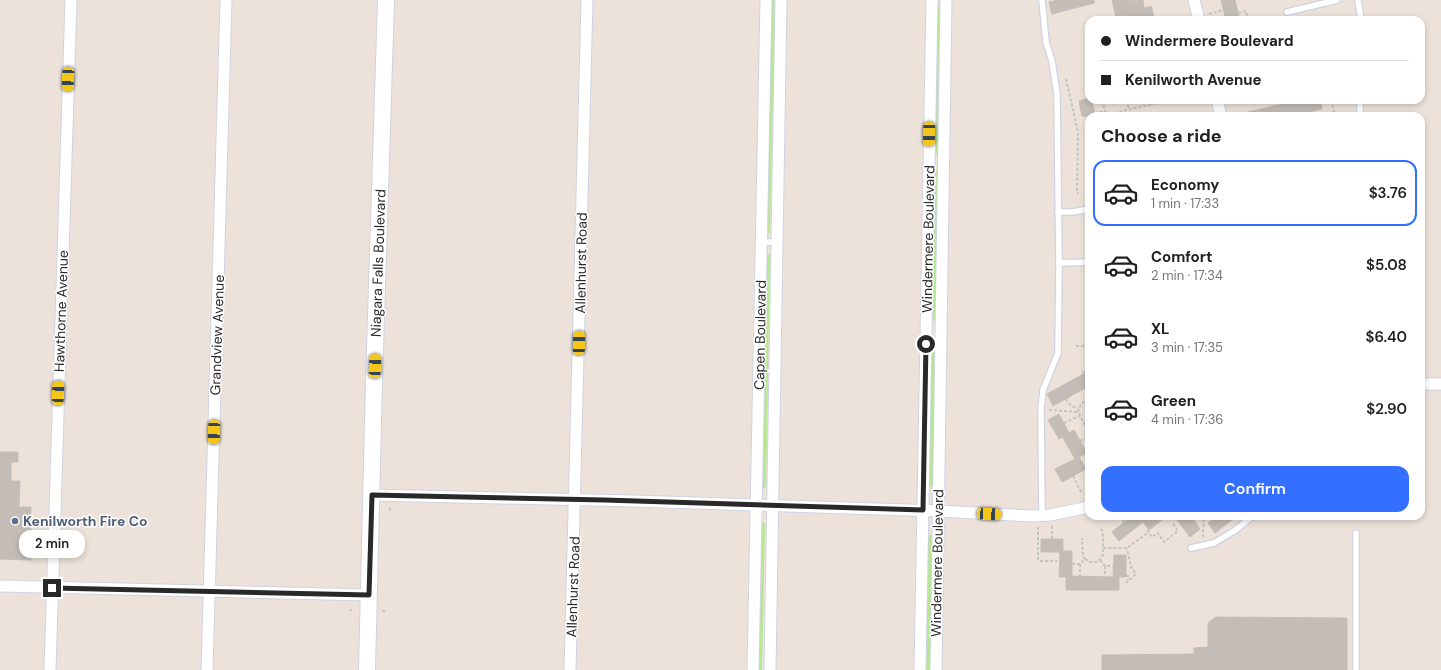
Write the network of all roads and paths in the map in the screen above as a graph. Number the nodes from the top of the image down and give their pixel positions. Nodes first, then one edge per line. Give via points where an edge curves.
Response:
1 (71, 0) edge
2 (226, 0) edge
3 (386, 0) edge
4 (587, 0) edge
5 (766, 0) edge
6 (781, 0) edge
7 (932, 0) edge
8 (946, 0) edge
9 (1042, 0) edge
10 (1137, 0) edge
11 (1194, 0) edge
12 (1337, 0) edge
13 (1358, 0) edge
14 (1311, 3) edge
15 (1125, 4) dead end
16 (1139, 9) dead end
17 (1223, 10) dead end
18 (1287, 12) dead end
19 (1238, 13) dead end
20 (1209, 14) dead end
21 (1198, 16) edge
22 (1247, 16) edge
23 (1360, 16) edge
24 (1066, 79) dead end
25 (1103, 104) edge
26 (1128, 104) edge
27 (1149, 104) edge
28 (1129, 110) junction
29 (1105, 111) joint
30 (1100, 112) edge
31 (1122, 112) edge
32 (929, 163) junction
33 (944, 163) junction
34 (1078, 194) dead end
35 (1085, 210) edge
36 (1058, 212) junction
37 (761, 242) junction
38 (777, 242) junction
39 (1085, 262) edge
40 (1059, 263) junction
41 (926, 328) junction
42 (941, 329) junction
43 (1076, 346) dead end
44 (1085, 346) edge
45 (1425, 384) edge
46 (1441, 384) edge
47 (1066, 398) dead end
48 (1085, 401) edge
49 (1078, 408) junction
50 (1046, 410) dead end
51 (1078, 414) junction
52 (1064, 423) dead end
53 (1085, 427) edge
54 (1085, 439) edge
55 (1080, 441) dead end
56 (1073, 476) dead end
57 (1081, 492) dead end
58 (372, 495) junction
59 (575, 499) junction
60 (757, 505) junction
61 (772, 506) junction
62 (1085, 508) edge
63 (923, 510) junction
64 (938, 511) junction
65 (1042, 516) junction
66 (1204, 520) edge
67 (1248, 520) edge
68 (1173, 524) dead end
69 (1052, 525) dead end
70 (1038, 526) dead end
71 (1101, 529) dead end
72 (1356, 533) dead end
73 (1082, 538) dead end
74 (1203, 538) dead end
75 (1052, 539) dead end
76 (1103, 548) junction
77 (1127, 548) junction
78 (1191, 548) dead end
79 (1085, 559) junction
80 (1100, 560) junction
81 (1057, 561) dead end
82 (1072, 564) dead end
83 (1080, 564) junction
84 (1105, 566) junction
85 (1114, 566) dead end
86 (1080, 576) dead end
87 (1126, 576) dead end
88 (1105, 577) dead end
89 (0, 586) edge
90 (52, 588) junction
91 (209, 591) junction
92 (369, 595) junction
93 (382, 610) dead end
94 (386, 611) dead end
95 (50, 670) edge
96 (207, 670) edge
97 (367, 670) edge
98 (570, 670) edge
99 (753, 670) edge
100 (770, 670) edge
101 (920, 670) edge
102 (936, 670) edge
103 (1356, 670) edge

1 - 90 street, Hawthorne Avenue
2 - 91 street, Grandview Avenue
3 - 58 main road, Niagara Falls Boulevard
4 - 59 street, Allenhurst Road
5 - 37 street, Capen Boulevard
6 - 38 street, Capen Boulevard
7 - 32 street, Windermere Boulevard
8 - 33 street, Windermere Boulevard
9 - 36 lane via 1046,42 1052,61 1056,94
10 - 15 path
10 - 16 path
11 - 21 street
12 - 14 lane
13 - 23 lane
14 - 18 lane
17 - 20 path
19 - 22 path via 1246,11
24 - 34 path via 1078,132
25 - 29 path
26 - 28 path
27 - 28 path
28 - 31 path
29 - 30 path
32 - 33 lane
32 - 41 street, Windermere Boulevard
33 - 42 street, Windermere Boulevard
35 - 36 lane
36 - 40 lane
37 - 38 lane
37 - 60 street, Capen Boulevard
38 - 61 street, Capen Boulevard
39 - 40 lane
40 - 65 lane via 1058,353 1043,390 1041,410
41 - 42 lane
41 - 63 street, Windermere Boulevard
42 - 64 street, Windermere Boulevard
43 - 44 path
45 - 46 street
47 - 49 path via 1071,406
48 - 49 path
49 - 51 path
50 - 51 path
51 - 52 path
51 - 53 path
54 - 55 path
56 - 57 path
58 - 59 street
58 - 92 main road, Niagara Falls Boulevard
59 - 60 street
59 - 98 street, Allenhurst Road
60 - 61 street
60 - 99 street, Capen Boulevard
61 - 63 street
61 - 100 street, Capen Boulevard
62 - 65 street
63 - 64 street
63 - 101 street, Windermere Boulevard
64 - 65 street
64 - 102 street, Windermere Boulevard
66 - 74 path
67 - 78 lane via 1214,543
68 - 77 path via 1178,531 1164,542 1158,533 1152,537 1148,531
69 - 75 path
70 - 81 path via 1038,559
71 - 76 path
72 - 103 lane
73 - 79 path
76 - 77 path
76 - 80 path
77 - 87 path via 1131,567 1136,574 1127,582
79 - 80 path via 1092,563
79 - 83 path
80 - 84 path
82 - 83 path
83 - 86 path
84 - 85 path
84 - 88 path
89 - 90 street
90 - 91 street
90 - 95 street, Hawthorne Avenue
91 - 92 street
91 - 96 street, Grandview Avenue
92 - 97 main road, Niagara Falls Boulevard
93 - 94 path

